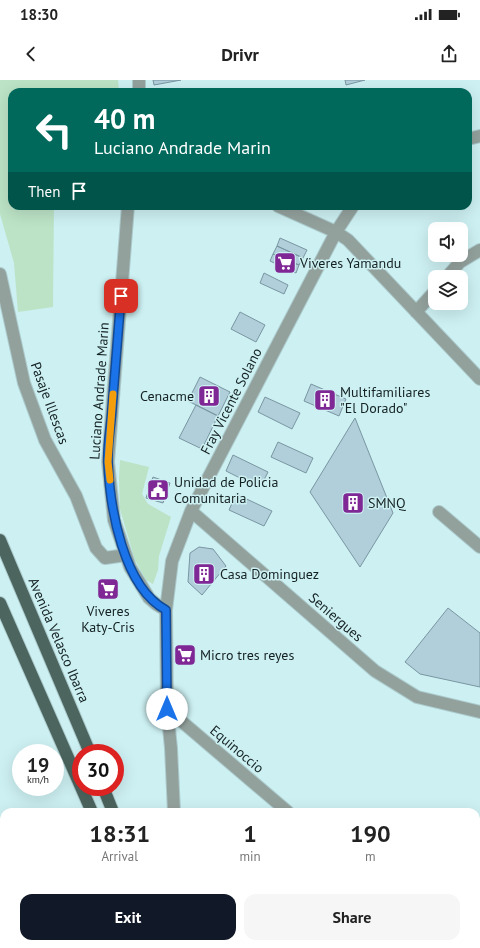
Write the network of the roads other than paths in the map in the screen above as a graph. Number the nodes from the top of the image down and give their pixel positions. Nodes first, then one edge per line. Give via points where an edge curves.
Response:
1 (128, 210) edge
2 (287, 210) edge
3 (350, 210) edge
4 (336, 232) junction
5 (480, 250) edge
6 (453, 270) edge
7 (0, 274) edge
8 (428, 299) edge
9 (416, 312) junction
10 (480, 379) edge
11 (192, 511) junction
12 (439, 512) dead end
13 (0, 540) edge
14 (480, 547) edge
15 (126, 556) junction
16 (0, 603) edge
17 (166, 610) junction
18 (167, 709) junction
19 (480, 712) edge
20 (86, 744) edge
21 (107, 796) edge
22 (90, 808) edge
23 (111, 808) edge
24 (174, 808) edge
25 (283, 808) edge

1 - 15 street, Luciano Andrade Marin via 108,462 114,520
2 - 4 street
3 - 4 street, Fray Vicente Solano
4 - 9 street via 348,240
4 - 11 street, Fray Vicente Solano
5 - 6 street via 460,262
7 - 15 street, Pasaje Illescas via 24,382 45,440 76,496 100,554 105,558
8 - 9 street
9 - 10 street
11 - 17 street, Fray Vicente Solano via 172,561
11 - 19 street, Seniergues via 375,671 417,697
12 - 14 street
13 - 20 main road, Avenida Velasco Ibarra
15 - 17 street, Luciano Andrade Marin via 149,598
16 - 22 main road
17 - 18 street, Fray Vicente Solano
18 - 24 street, Fray Vicente Solano
18 - 25 street, Equinoccio
21 - 23 main road

